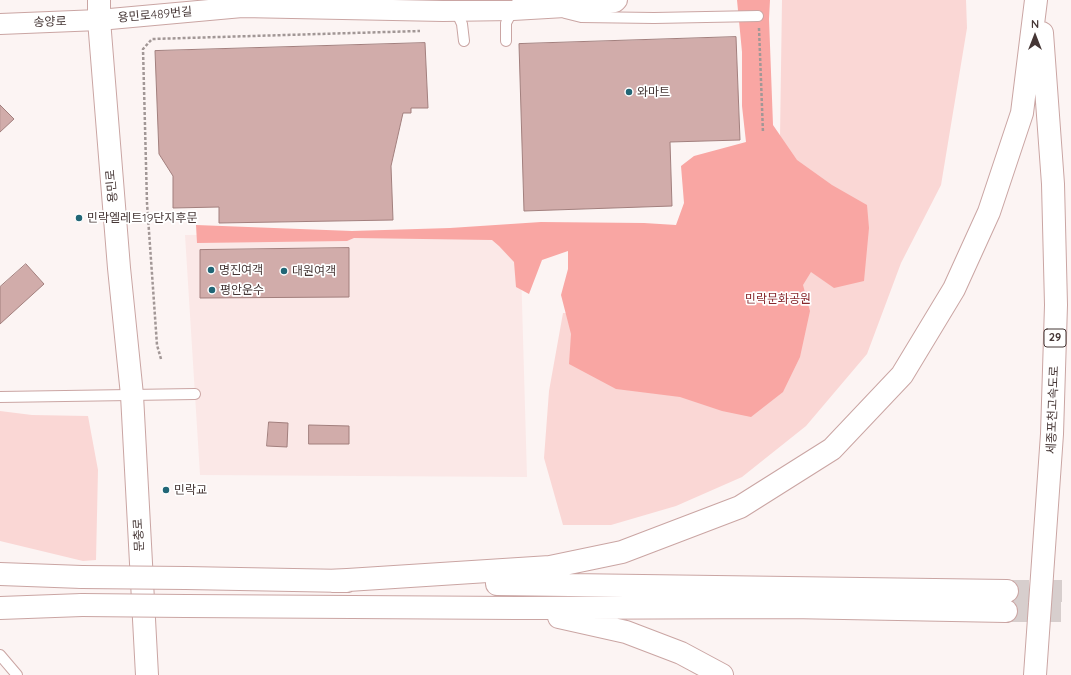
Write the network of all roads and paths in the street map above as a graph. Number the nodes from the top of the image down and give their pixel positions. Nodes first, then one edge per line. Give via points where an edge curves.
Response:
1 (616, 0) edge
2 (1036, 0) edge
3 (1040, 0) edge
4 (242, 4) edge
5 (543, 8) junction
6 (99, 10) edge
7 (513, 10) junction
8 (456, 11) junction
9 (758, 16) joint
10 (0, 24) edge
11 (422, 31) dead end
12 (506, 40) dead end
13 (464, 41) dead end
14 (763, 133) dead end
15 (161, 359) dead end
16 (195, 394) dead end
17 (132, 395) junction
18 (0, 397) edge
19 (0, 574) edge
20 (332, 581) junction
21 (0, 608) edge
22 (517, 608) junction
23 (0, 655) edge
24 (17, 675) edge
25 (147, 675) edge
26 (722, 675) edge
27 (1035, 675) edge

1 - 5 street, 용민로489번길 via 599,5
2 - 20 main road via 1022,113 990,212 954,289 902,375 832,449 740,507 622,552 550,567
3 - 27 main road, 세종포천고속도로 / 29 via 1053,184 1056,306 1052,434
4 - 6 street, 용민로489번길
4 - 8 street, 용민로489번길
5 - 7 street, 용민로489번길
5 - 9 lane via 581,17
6 - 10 street, 송양로
6 - 17 main road, 용민로 via 119,268
7 - 8 street, 용민로489번길
7 - 12 lane via 506,23
8 - 13 lane via 462,24
9 - 14 path
11 - 15 path via 152,39 143,49 148,203 157,345
16 - 17 lane
17 - 18 lane
17 - 25 main road, 문충로
19 - 20 main road, bridge
20 - 22 main road via 1007,601 790,607
21 - 22 main road, bridge via 82,605
22 - 26 main road via 626,632 681,653
23 - 24 lane

